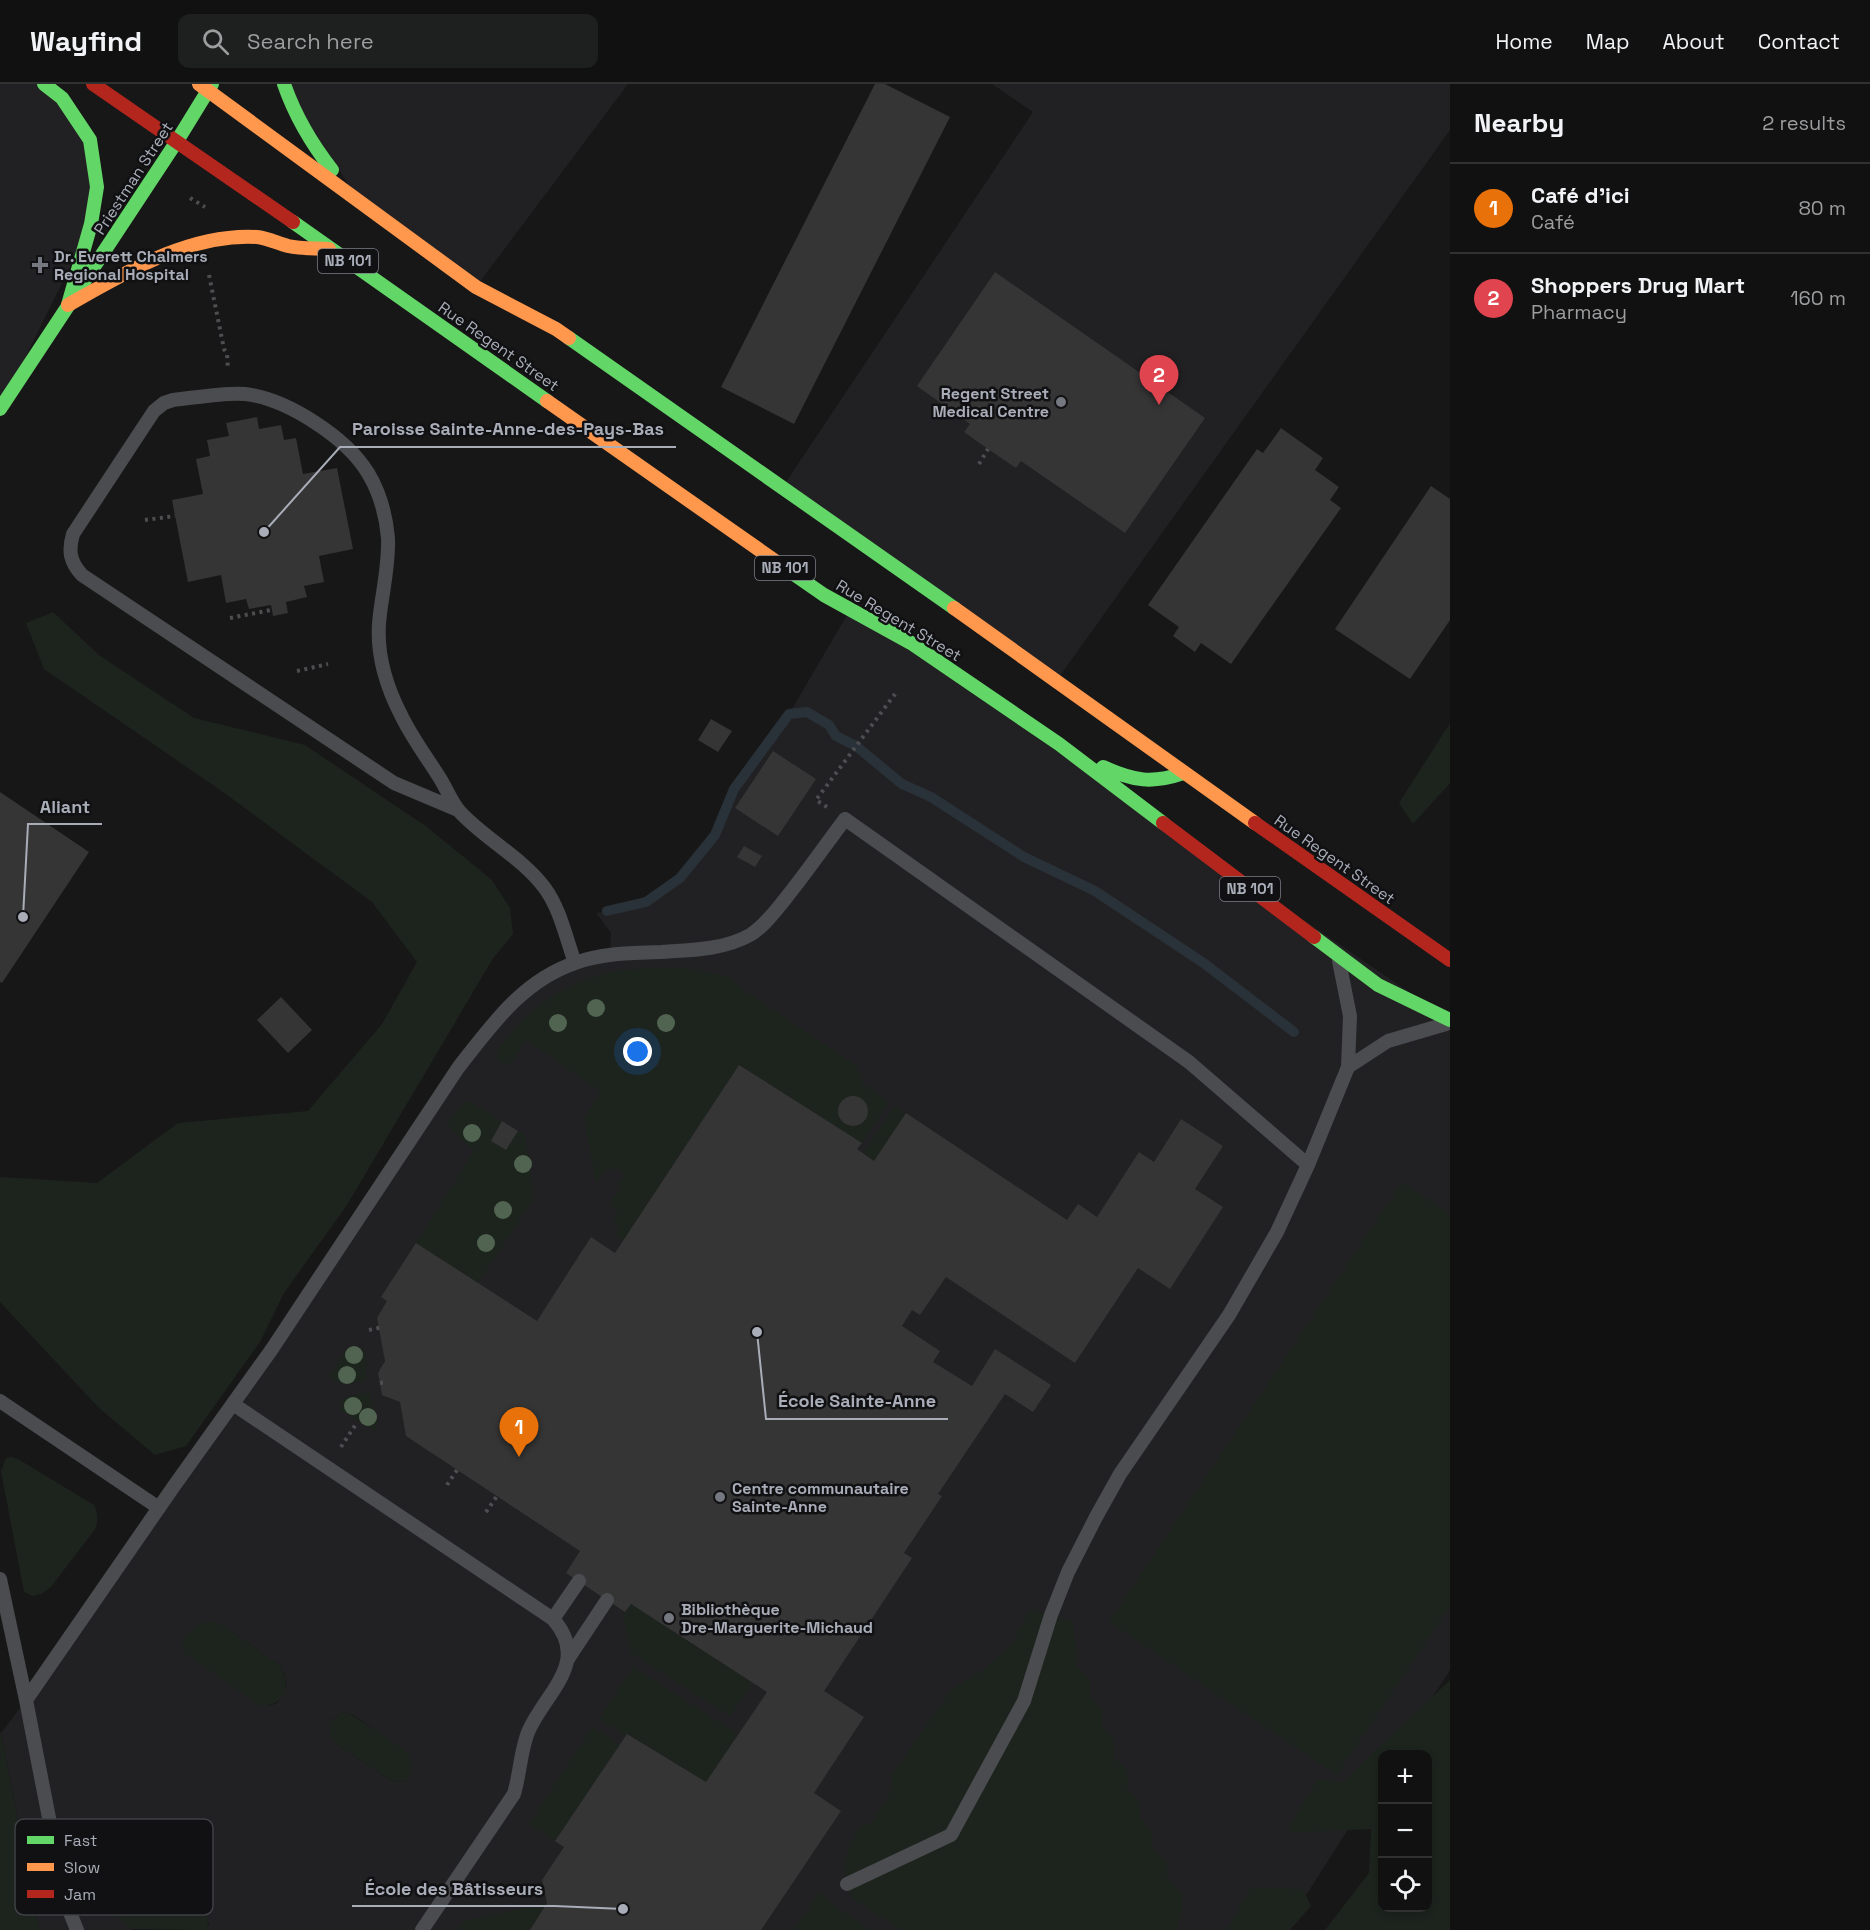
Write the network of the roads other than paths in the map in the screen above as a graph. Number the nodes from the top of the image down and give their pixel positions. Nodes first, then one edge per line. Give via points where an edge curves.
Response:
1 (44, 84) edge
2 (93, 84) edge
3 (284, 84) edge
4 (207, 86) edge
5 (177, 141) junction
6 (359, 201) junction
7 (331, 249) junction
8 (68, 305) junction
9 (0, 409) edge
10 (1059, 744) junction
11 (1184, 773) junction
12 (458, 810) junction
13 (1338, 957) junction
14 (1450, 960) edge
15 (575, 963) junction
16 (1450, 1021) edge
17 (1348, 1067) junction
18 (1308, 1165) junction
19 (0, 1401) edge
20 (233, 1404) junction
21 (159, 1508) junction
22 (0, 1579) edge
23 (579, 1581) dead end
24 (607, 1600) dead end
25 (553, 1619) junction
26 (568, 1659) junction
27 (26, 1700) junction
28 (49, 1819) edge
29 (848, 1884) dead end
30 (71, 1915) edge
31 (77, 1930) edge
32 (422, 1930) edge

1 - 8 main road via 62,98 90,140 97,187 91,224
2 - 5 main road, Rue Regent Street / NB 101
3 - 6 main road via 292,110 318,152
4 - 5 main road, Priestman Street
4 - 6 main road, Rue Regent Street
5 - 7 main road, Rue Regent Street / NB 101
5 - 8 main road, Priestman Street
6 - 11 main road, Rue Regent Street via 476,287 556,329
7 - 8 main road via 292,247 259,237 227,237 172,252 134,268
7 - 10 main road, Rue Regent Street / NB 101 via 824,595 911,643
8 - 9 main road, Priestman Street
10 - 11 main road via 1116,774 1145,781 1162,781
10 - 13 main road, Rue Regent Street / NB 101
11 - 14 main road, Rue Regent Street
12 - 12 lane via 400,714 382,669 379,617 388,537 378,491 367,471 338,440 315,424 292,409 260,397 242,394 164,403 154,411 73,534 73,566 394,783
12 - 15 lane via 545,888
13 - 16 main road, Rue Regent Street / NB 101 via 1378,985
13 - 17 lane via 1350,1016
15 - 18 lane via 610,955 712,948 753,934 845,819 1189,1062
15 - 20 lane via 544,977 516,998 492,1024 458,1068
16 - 17 lane via 1388,1041
17 - 18 lane
18 - 29 lane via 1277,1232 1228,1315 1120,1474 1096,1517 1051,1615 1024,1701 951,1835
19 - 21 lane
20 - 21 lane
20 - 25 lane
21 - 27 lane
22 - 27 lane
23 - 25 lane
24 - 26 lane
25 - 26 lane via 566,1639
26 - 32 lane via 561,1679 529,1730 514,1794
27 - 28 lane
30 - 31 lane

